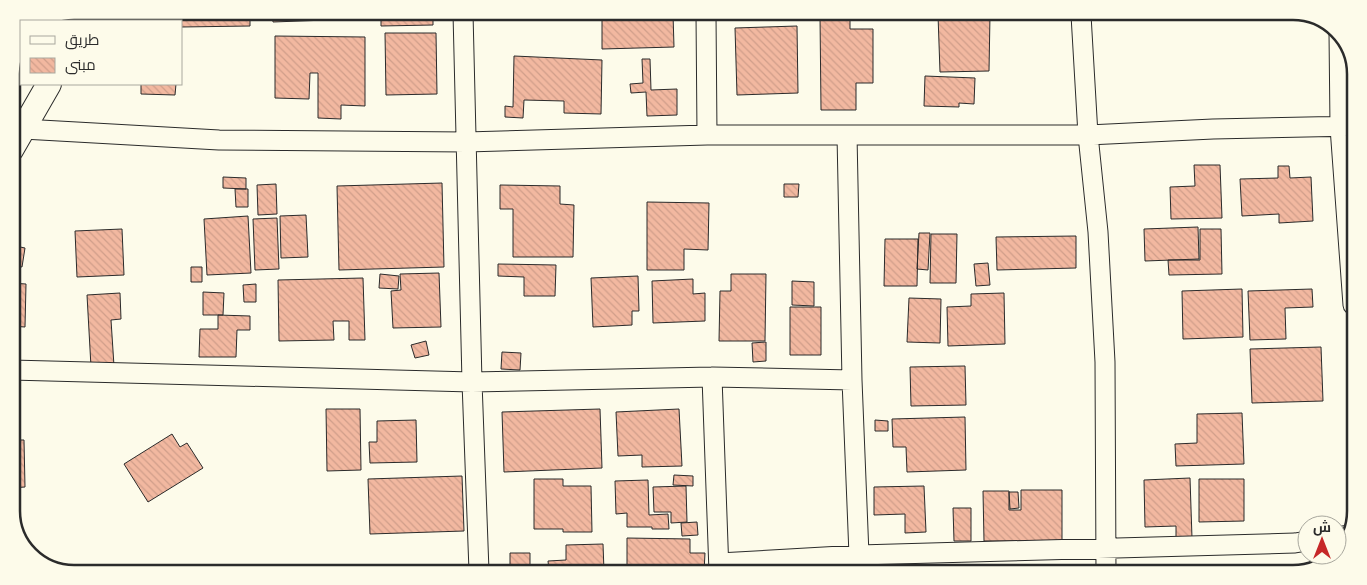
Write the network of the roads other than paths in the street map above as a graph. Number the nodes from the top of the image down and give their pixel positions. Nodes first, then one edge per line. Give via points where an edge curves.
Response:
1 (463, 20) edge
2 (706, 20) edge
3 (1081, 20) edge
4 (1341, 49) edge
5 (31, 85) edge
6 (48, 85) edge
7 (1347, 116) edge
8 (20, 117) edge
9 (20, 125) edge
10 (1347, 126) edge
11 (20, 132) edge
12 (707, 135) junction
13 (847, 135) junction
14 (1088, 135) junction
15 (466, 142) junction
16 (20, 370) edge
17 (712, 377) junction
18 (852, 380) junction
19 (472, 382) junction
20 (1297, 543) edge
21 (1106, 547) junction
22 (859, 555) junction
23 (479, 565) edge
24 (719, 565) edge
25 (742, 565) edge
26 (1106, 565) edge

1 - 15 street
2 - 12 street
3 - 14 street
4 - 7 street
5 - 8 street
6 - 9 street
10 - 14 street
11 - 15 street via 219,140
12 - 13 street
12 - 15 street
13 - 14 street
13 - 18 street
14 - 21 street via 1098,232 1105,362
15 - 19 street
16 - 19 street
17 - 18 street
17 - 19 street
17 - 24 street
18 - 22 street
19 - 23 street
20 - 21 street
21 - 22 street
21 - 26 street
22 - 25 street

